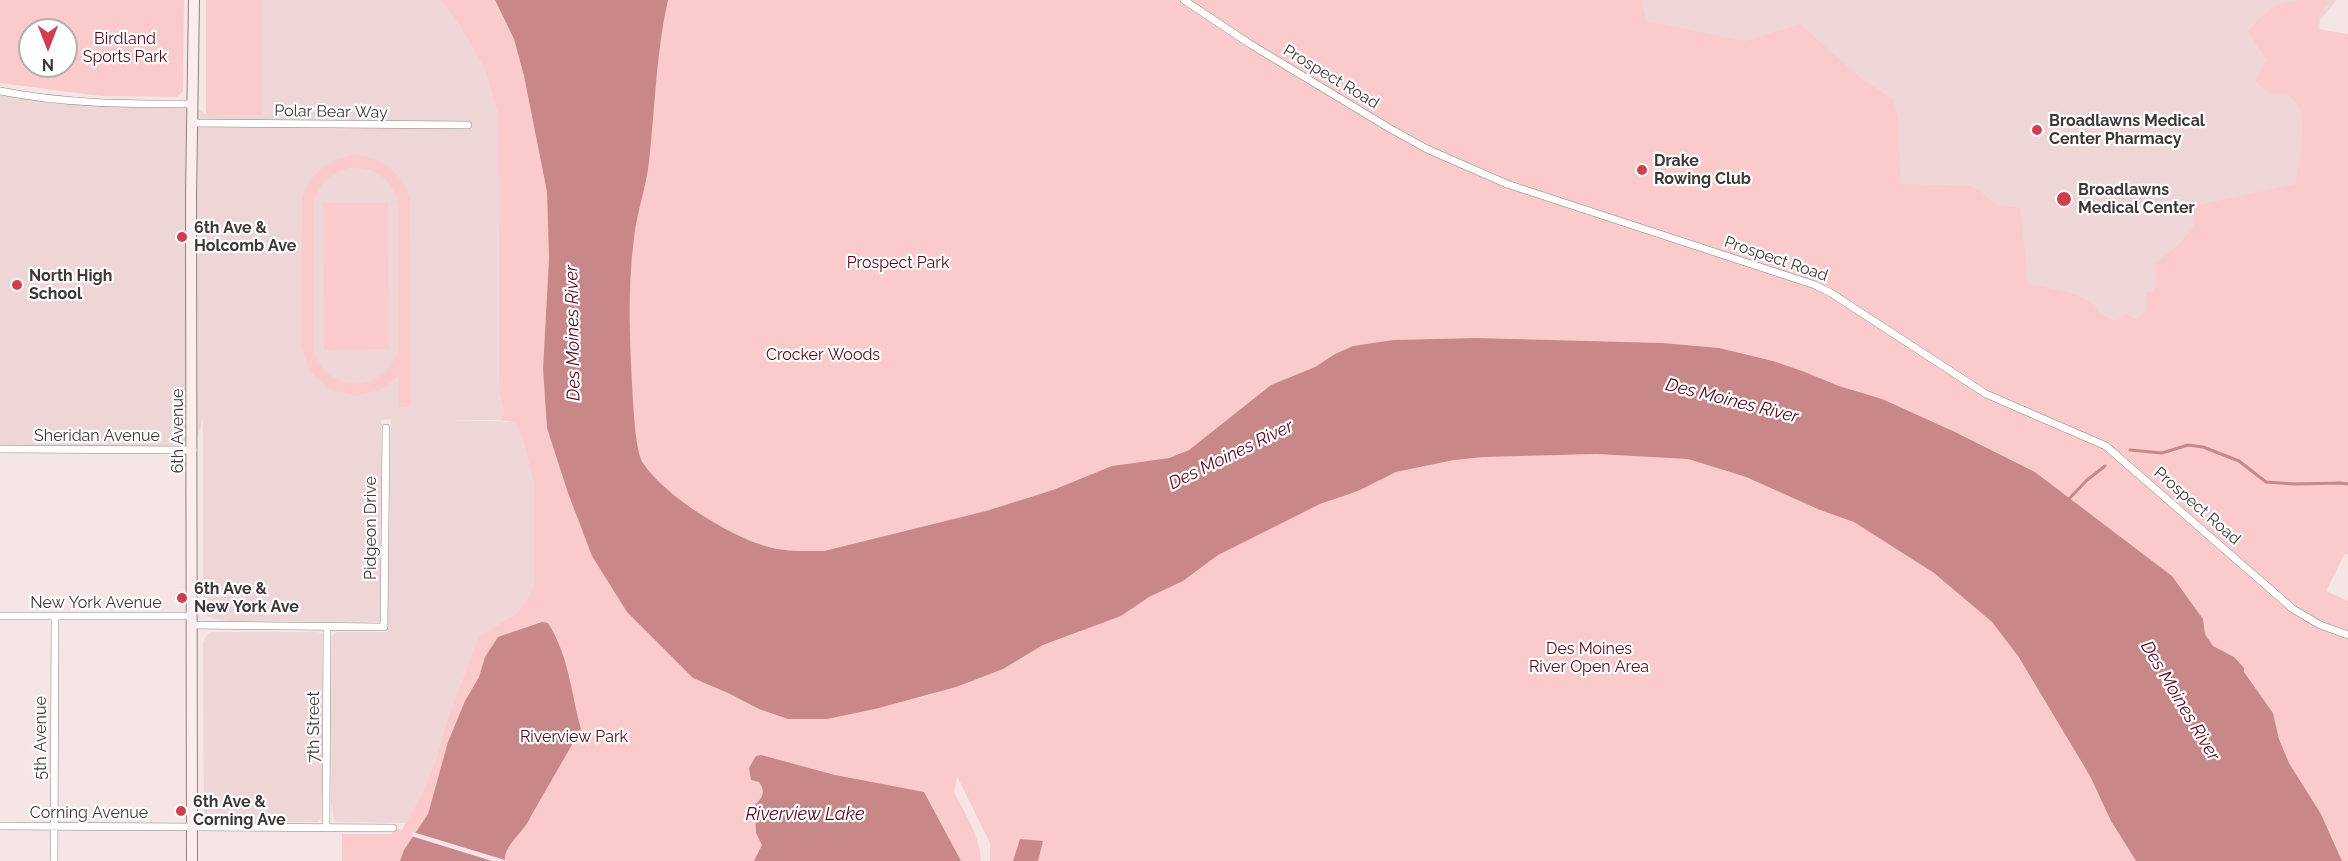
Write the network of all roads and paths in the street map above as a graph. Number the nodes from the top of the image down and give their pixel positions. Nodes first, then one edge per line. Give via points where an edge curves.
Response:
1 (194, 0) edge
2 (1184, 0) edge
3 (0, 91) edge
4 (193, 105) junction
5 (193, 123) junction
6 (468, 125) dead end
7 (386, 429) dead end
8 (0, 449) edge
9 (193, 450) junction
10 (0, 616) edge
11 (55, 616) junction
12 (192, 621) junction
13 (327, 627) junction
14 (384, 627) joint
15 (2348, 635) edge
16 (0, 826) edge
17 (54, 826) junction
18 (192, 827) junction
19 (326, 828) junction
20 (393, 828) dead end
21 (54, 861) edge
22 (192, 861) edge

1 - 4 main road, 6th Avenue
2 - 15 street, Prospect Road via 1250,44 1427,149 1507,184 1831,293 1986,394 2106,446 2293,609
3 - 4 street via 79,102
4 - 5 main road, 6th Avenue
5 - 6 street, Polar Bear Way
5 - 9 main road, 6th Avenue
7 - 14 street, Pidgeon Drive
8 - 9 street, Sheridan Avenue
9 - 12 main road, 6th Avenue
10 - 11 street, New York Avenue
11 - 12 street, New York Avenue
11 - 17 street, 5th Avenue
12 - 13 street, New York Avenue
12 - 18 main road, 6th Avenue
13 - 14 street, New York Avenue
13 - 19 street, 7th Street
16 - 17 street, Corning Avenue
17 - 18 street, Corning Avenue
17 - 21 street, 5th Avenue
18 - 19 street, Corning Avenue
18 - 22 main road, 6th Avenue
19 - 20 street, Corning Avenue

